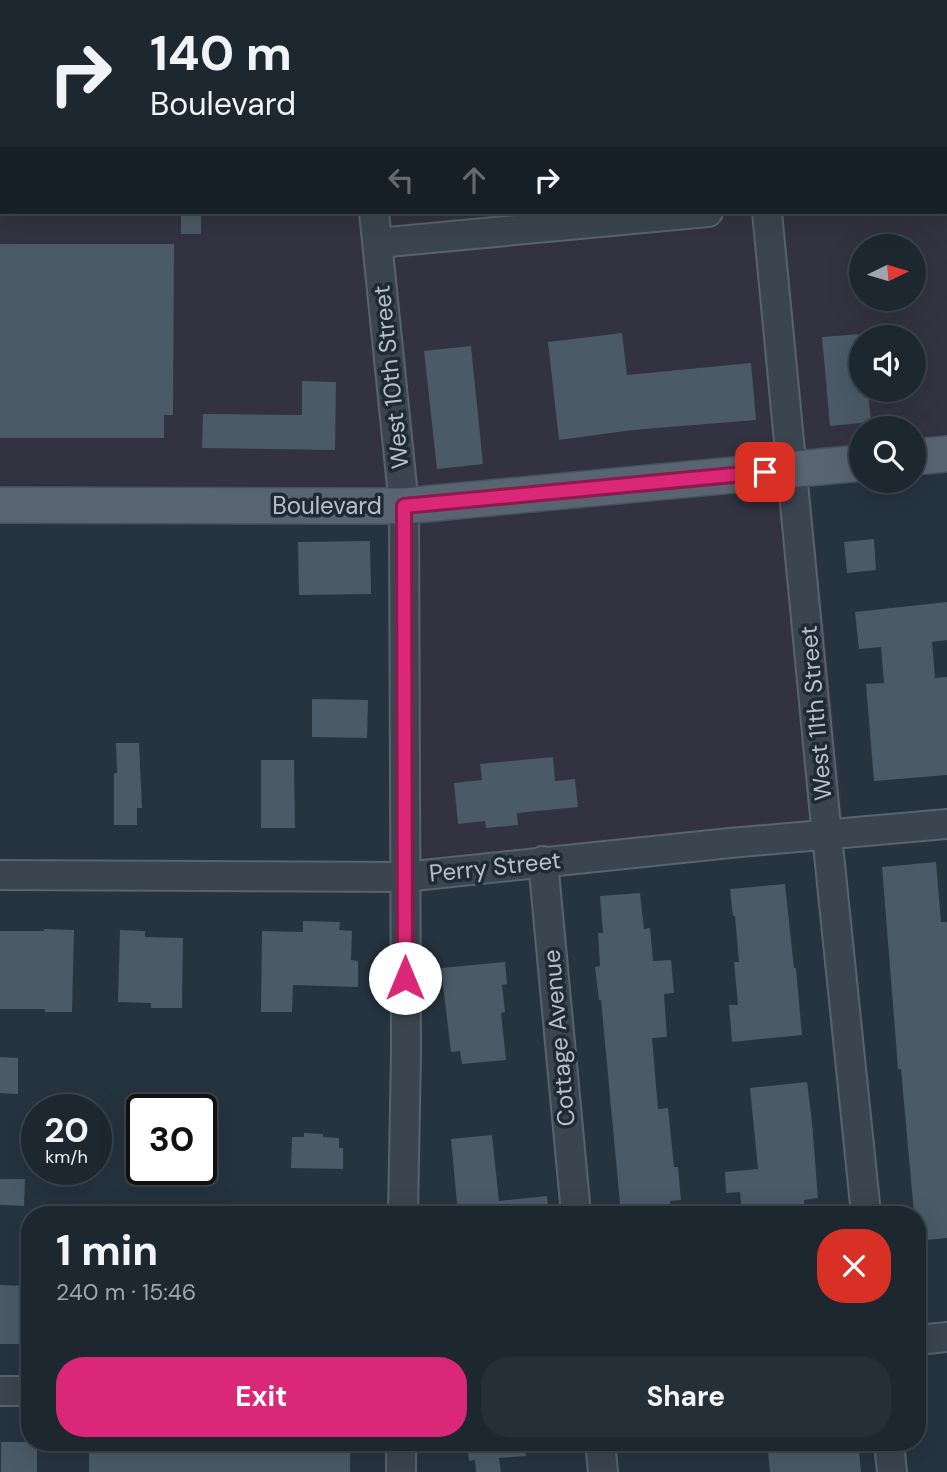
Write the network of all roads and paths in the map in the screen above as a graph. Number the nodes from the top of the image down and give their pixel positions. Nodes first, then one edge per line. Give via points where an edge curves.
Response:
1 (374, 214) edge
2 (687, 214) edge
3 (767, 214) edge
4 (378, 243) junction
5 (947, 454) edge
6 (926, 456) edge
7 (849, 464) edge
8 (793, 469) junction
9 (0, 505) edge
10 (404, 506) junction
11 (947, 824) edge
12 (827, 835) junction
13 (543, 861) junction
14 (0, 875) edge
15 (404, 877) junction
16 (403, 1206) edge
17 (575, 1206) edge
18 (865, 1206) edge
19 (947, 1337) edge
20 (926, 1339) edge
21 (0, 1391) edge
22 (21, 1391) edge
23 (401, 1451) edge
24 (601, 1451) edge
25 (890, 1451) edge
26 (401, 1472) edge
27 (603, 1472) edge
28 (892, 1472) edge

1 - 4 street, West 10th Street
2 - 4 street
3 - 8 street, West 11th Street
4 - 10 street, West 10th Street
5 - 6 main road
7 - 8 main road, Boulevard
8 - 10 main road, Boulevard
8 - 12 street, West 11th Street
9 - 10 main road, Boulevard
10 - 15 street, West 10th Street
11 - 12 street, Perry Street
12 - 13 street, Perry Street
12 - 18 street, West 11th Street
13 - 15 street, Perry Street
13 - 17 street, Cottage Avenue
14 - 15 street, Perry Street
15 - 16 street, West 10th Street
19 - 20 street
21 - 22 street
23 - 26 street
24 - 27 street
25 - 28 street

